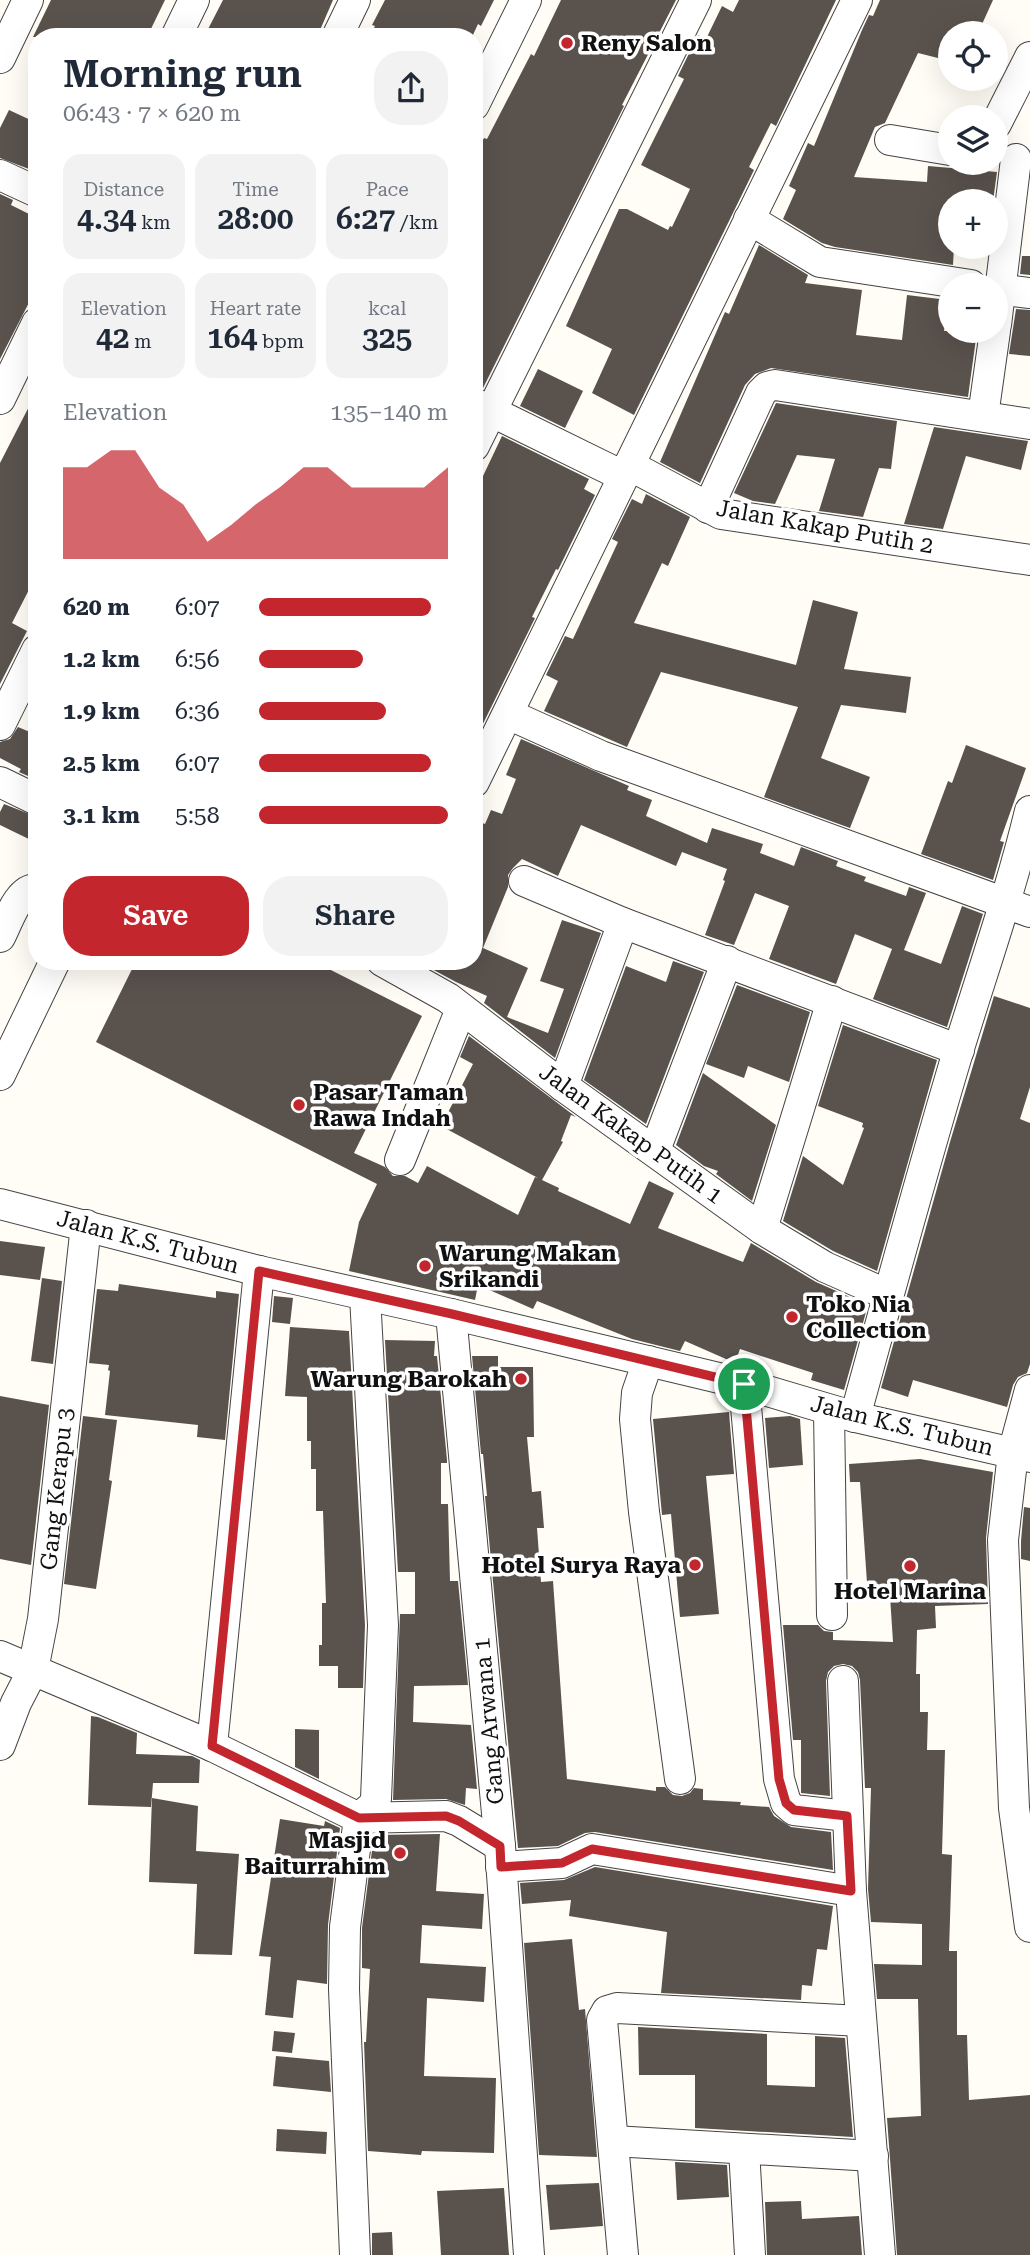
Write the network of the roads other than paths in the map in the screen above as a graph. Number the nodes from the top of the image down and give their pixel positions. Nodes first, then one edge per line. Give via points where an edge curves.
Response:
1 (28, 0) edge
2 (194, 0) edge
3 (355, 0) edge
4 (526, 0) edge
5 (696, 0) edge
6 (858, 0) edge
7 (180, 28) edge
8 (341, 28) edge
9 (1030, 57) edge
10 (0, 58) edge
11 (483, 88) edge
12 (1006, 105) edge
13 (890, 139) dead end
14 (938, 148) edge
15 (1014, 159) edge
16 (0, 175) edge
17 (28, 188) edge
18 (749, 219) junction
19 (1000, 273) edge
20 (938, 280) edge
21 (1008, 290) edge
22 (1030, 293) edge
23 (28, 341) edge
24 (993, 343) edge
25 (0, 399) edge
26 (483, 407) edge
27 (982, 416) junction
28 (1030, 424) edge
29 (626, 471) junction
30 (708, 508) junction
31 (1030, 560) edge
32 (28, 668) edge
33 (508, 713) junction
34 (0, 725) edge
35 (483, 764) edge
36 (0, 782) edge
37 (28, 796) edge
38 (1030, 811) edge
39 (1023, 866) edge
40 (524, 881) dead end
41 (28, 890) edge
42 (1017, 907) edge
43 (623, 923) junction
44 (0, 937) edge
45 (727, 961) junction
46 (49, 970) edge
47 (400, 970) edge
48 (832, 1001) junction
49 (461, 1009) junction
50 (10, 1031) edge
51 (959, 1050) junction
52 (0, 1075) edge
53 (563, 1086) junction
54 (655, 1150) junction
55 (400, 1160) dead end
56 (0, 1203) edge
57 (86, 1225) junction
58 (762, 1229) junction
59 (259, 1271) junction
60 (888, 1295) junction
61 (365, 1296) junction
62 (452, 1314) junction
63 (648, 1361) junction
64 (744, 1384) junction
65 (1030, 1390) edge
66 (842, 1413) junction
67 (1022, 1455) edge
68 (832, 1615) dead end
69 (0, 1656) edge
70 (33, 1670) junction
71 (843, 1681) dead end
72 (0, 1745) edge
73 (212, 1746) junction
74 (680, 1779) dead end
75 (847, 1816) junction
76 (359, 1818) junction
77 (501, 1856) junction
78 (851, 1891) junction
79 (1030, 1927) edge
80 (860, 2021) junction
81 (613, 2141) junction
82 (744, 2148) junction
83 (873, 2156) junction
84 (355, 2255) edge
85 (528, 2255) edge
86 (623, 2255) edge
87 (750, 2255) edge
88 (880, 2255) edge

1 - 10 street
2 - 7 street
3 - 8 street
4 - 11 street
5 - 26 street
6 - 18 street
9 - 12 street
13 - 14 street
15 - 19 street
16 - 17 street
18 - 20 street via 820,262
18 - 29 street
21 - 22 street
23 - 25 street
24 - 27 street
26 - 29 street, Jalan Kakap Putih 2
27 - 28 street
27 - 30 street via 767,387
29 - 30 street, Jalan Kakap Putih 2
29 - 33 street
30 - 31 street, Jalan Kakap Putih 2 via 735,517
32 - 34 street
33 - 35 street
33 - 42 street via 601,756
36 - 37 street
38 - 39 street
39 - 42 street
40 - 43 street
41 - 44 street
42 - 51 street
43 - 45 street
43 - 53 street
45 - 48 street
45 - 54 street
46 - 50 street
47 - 49 street, Jalan Kakap Putih 1
48 - 51 street
48 - 58 street
49 - 53 street, Jalan Kakap Putih 1
49 - 55 street
50 - 52 street
51 - 60 street
53 - 54 street, Jalan Kakap Putih 1
54 - 58 street, Jalan Kakap Putih 1
56 - 57 street, Jalan K.S. Tubun
57 - 59 street, Jalan K.S. Tubun
57 - 70 street, Gang Kerapu 3 via 43,1619
58 - 60 street, Jalan Kakap Putih 1 via 825,1267
59 - 61 street, Jalan K.S. Tubun
59 - 73 street
60 - 66 street
61 - 62 street, Jalan K.S. Tubun
61 - 76 street via 383,1625 376,1799
62 - 63 street, Jalan K.S. Tubun
62 - 77 street, Gang Arwana 1
63 - 64 street, Jalan K.S. Tubun
63 - 74 street via 637,1393 635,1419
64 - 66 street, Jalan K.S. Tubun
64 - 75 street via 781,1790 794,1810
65 - 67 street
66 - 67 street, Jalan K.S. Tubun
66 - 68 street
67 - 79 street via 1003,1540 1014,1808
69 - 70 street
70 - 72 street, Gang Kerapu 3
70 - 73 street
71 - 75 street
73 - 76 street
75 - 78 street
76 - 77 street via 446,1816 459,1821
76 - 84 street via 345,1927 344,1989
77 - 78 street via 562,1863 592,1849
77 - 85 street, Gang Arwana 1
78 - 80 street
80 - 81 street via 612,2009 602,2020
80 - 83 street
81 - 82 street
81 - 86 street
82 - 83 street
82 - 87 street
83 - 88 street

